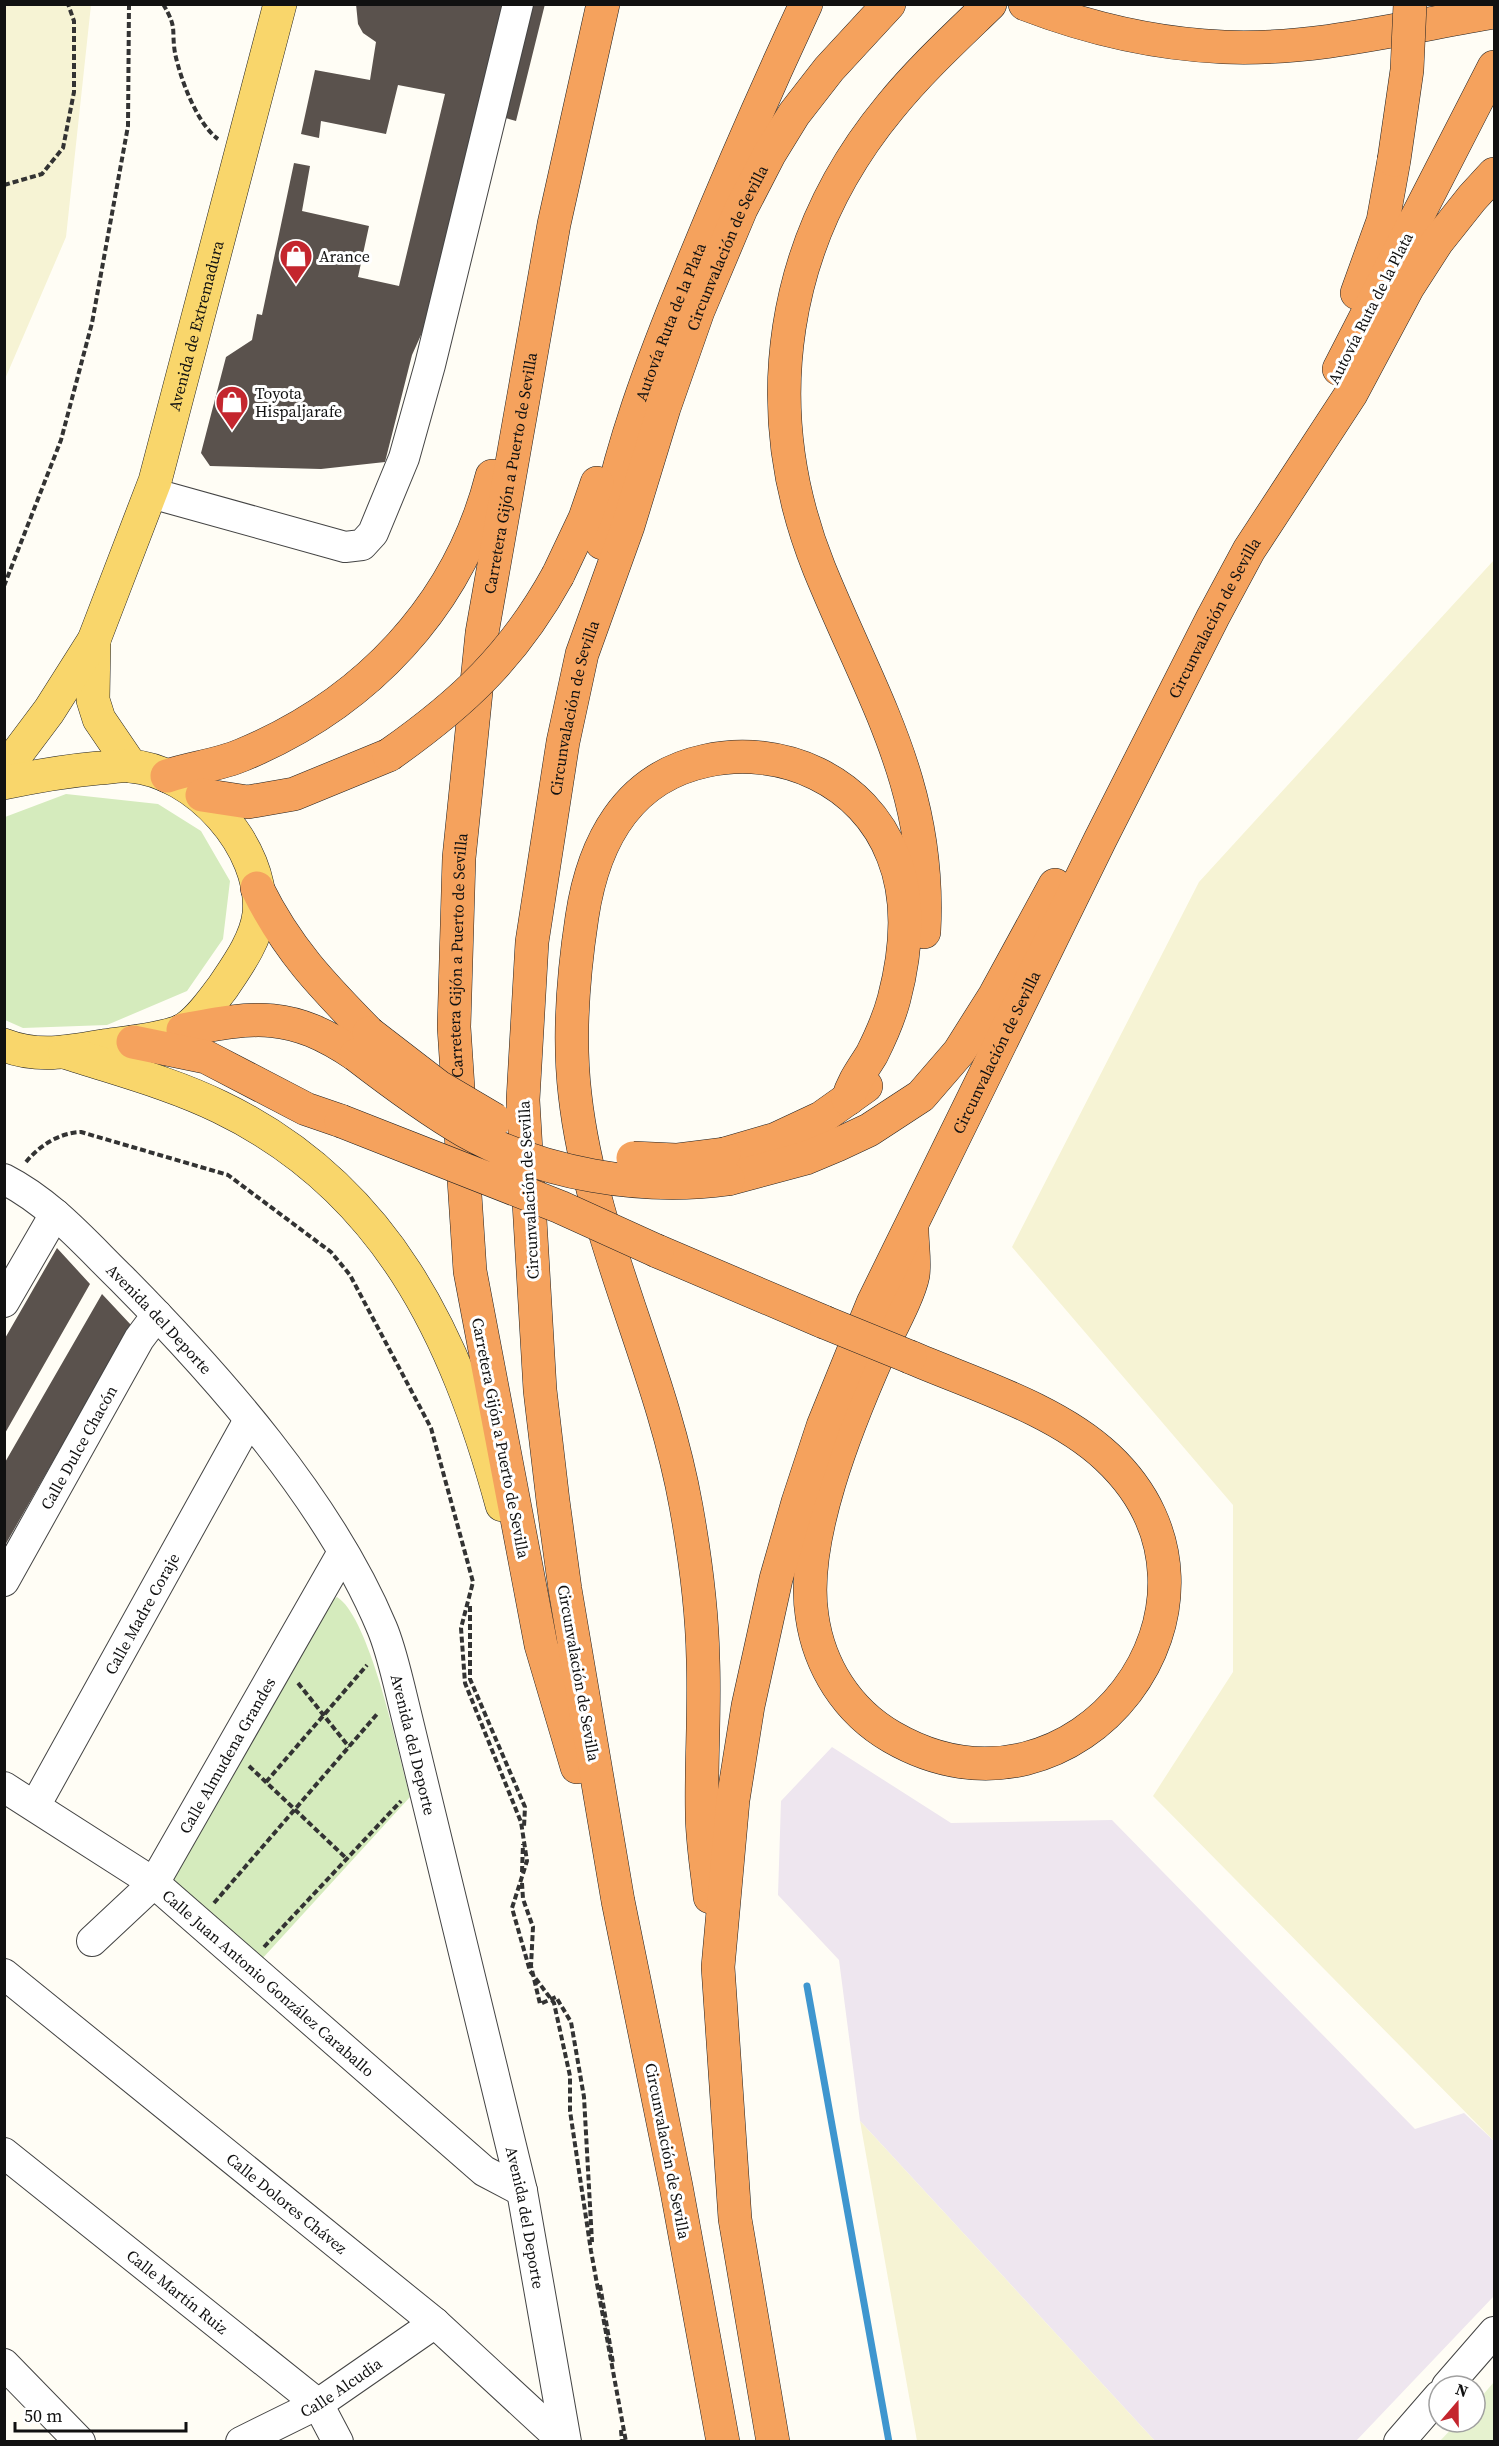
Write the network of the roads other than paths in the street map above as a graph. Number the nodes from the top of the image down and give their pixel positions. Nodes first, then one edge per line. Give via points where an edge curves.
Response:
1 (280, 4) edge
2 (518, 4) edge
3 (603, 4) edge
4 (806, 4) edge
5 (889, 4) edge
6 (990, 4) edge
7 (1025, 4) edge
8 (1410, 4) edge
9 (1494, 12) edge
10 (1494, 67) edge
11 (1494, 174) edge
12 (554, 224) junction
13 (1344, 359) junction
14 (647, 378) junction
15 (151, 494) junction
16 (1249, 550) junction
17 (94, 640) junction
18 (582, 654) junction
19 (131, 766) junction
20 (4, 771) edge
21 (167, 776) junction
22 (4, 783) edge
23 (202, 795) junction
24 (1100, 840) junction
25 (256, 888) junction
26 (183, 1030) junction
27 (134, 1042) junction
28 (362, 1044) junction
29 (65, 1052) junction
30 (11, 1053) edge
31 (848, 1099) junction
32 (4, 1179) edge
33 (55, 1214) junction
34 (912, 1224) junction
35 (4, 1302) edge
36 (157, 1315) junction
37 (249, 1420) junction
38 (343, 1552) junction
39 (4, 1581) edge
40 (541, 1645) junction
41 (4, 1787) edge
42 (35, 1806) junction
43 (154, 1883) junction
44 (618, 1901) junction
45 (92, 1941) dead end
46 (718, 1967) junction
47 (4, 1974) edge
48 (4, 2152) edge
49 (522, 2191) junction
50 (435, 2323) junction
51 (1494, 2332) edge
52 (4, 2364) edge
53 (1457, 2374) edge
54 (318, 2404) junction
55 (1427, 2410) edge
56 (80, 2442) edge
57 (241, 2442) edge
58 (338, 2442) edge
59 (565, 2442) edge
60 (723, 2442) edge
61 (773, 2442) edge
62 (1399, 2442) edge

1 - 15 main road, Avenida de Extremadura
2 - 15 street via 430,365 404,458 373,533 362,545 345,547
3 - 12 highway, Carretera Gijón a Puerto de Sevilla
4 - 14 highway, Autovía Ruta de la Plata via 722,188
5 - 18 highway, Circunvalación de Sevilla via 794,114 741,209 694,322
6 - 31 highway via 919,75 860,147 822,211 789,317 785,416 796,499 819,567 901,758 920,832 924,878 922,951 908,1021 872,1082
7 - 9 highway via 1083,26 1154,41 1226,47 1308,43
8 - 13 highway, bridge via 1407,70 1383,221 1358,287
10 - 13 highway, Autovía Ruta de la Plata
11 - 16 highway, Circunvalación de Sevilla via 1437,242 1408,287 1351,394
12 - 21 highway via 480,515 460,562 426,617 372,675 314,717 240,756
12 - 40 highway, Carretera Gijón a Puerto de Sevilla via 482,633 459,858 454,1027 470,1271
13 - 16 highway, Autovía Ruta de la Plata
14 - 18 highway, Autovía Ruta de la Plata via 607,516
14 - 23 highway, bridge via 599,476 585,518 558,575 528,626 506,655 448,711 389,755 294,794 248,802
15 - 17 main road, Avenida de Extremadura
16 - 24 highway, Circunvalación de Sevilla
17 - 19 main road via 93,700 99,719
17 - 20 main road via 49,711
18 - 44 highway, Circunvalación de Sevilla via 563,742 532,942 523,1100 540,1390 565,1589
19 - 21 main road
19 - 22 main road via 54,772
21 - 23 main road
23 - 25 main road via 229,824 246,855
24 - 28 highway, bridge via 1050,890 995,995 959,1052 921,1096 869,1130 806,1158 728,1179 688,1183 639,1181 540,1162 467,1132 408,1094
24 - 34 highway, Circunvalación de Sevilla
25 - 26 main road via 259,914 250,942 209,1005
25 - 28 highway via 275,925
26 - 27 main road
26 - 28 highway via 261,1019 292,1023
27 - 29 main road
27 - 34 highway, bridge via 206,1057 306,1109 570,1212 657,1251 824,1322 909,1357 1036,1411 1088,1441 1120,1469 1152,1526 1162,1567 1162,1602 1155,1638 1139,1674 1105,1717 1069,1742 1033,1757 995,1764 954,1762 907,1745 872,1724 853,1706 837,1684 816,1641 809,1595 814,1537 869,1377 913,1277
28 - 31 highway, bridge via 502,1123 575,1148 626,1157 676,1160 724,1154 776,1139 821,1118
29 - 30 main road
29 - 40 main road via 188,1093 254,1125 326,1177 378,1231 404,1265 426,1304 466,1394 494,1474
31 - 46 highway via 852,1084 884,1031 900,968 905,909 893,856 879,829 843,789 796,764 747,756 679,769 638,795 621,813 600,849 585,899 575,965 572,1042 576,1102 593,1191 666,1421 686,1507 701,1624 701,1817
32 - 33 street, Avenida del Deporte
33 - 35 street
33 - 36 street, Avenida del Deporte
34 - 46 highway, Circunvalación de Sevilla via 873,1303 823,1426 776,1579 747,1706 733,1800
36 - 37 street, Avenida del Deporte
36 - 39 street, Calle Dulce Chacón via 139,1339
37 - 38 street, Avenida del Deporte via 291,1473
37 - 42 street, Calle Madre Coraje
38 - 43 street, Calle Almudena Grandes
38 - 49 street, Avenida del Deporte via 367,1595 400,1689
40 - 44 highway, Carretera Gijón a Puerto de Sevilla
41 - 42 street, Calle Juan Antonio González Caraballo
42 - 43 street, Calle Juan Antonio González Caraballo
43 - 45 street, Calle Almudena Grandes
43 - 49 street, Calle Juan Antonio González Caraballo via 484,2171
44 - 60 highway, Circunvalación de Sevilla
46 - 61 highway, Circunvalación de Sevilla via 735,2219
47 - 50 street, Calle Dolores Chávez
48 - 54 street, Calle Martín Ruiz
49 - 59 street, Avenida del Deporte
50 - 54 street, Calle Alcudia
50 - 59 street, Calle Dolores Chávez
51 - 53 street
52 - 56 street
54 - 57 street, Calle Alcudia
54 - 58 street, Calle Martín Ruiz
55 - 62 street

